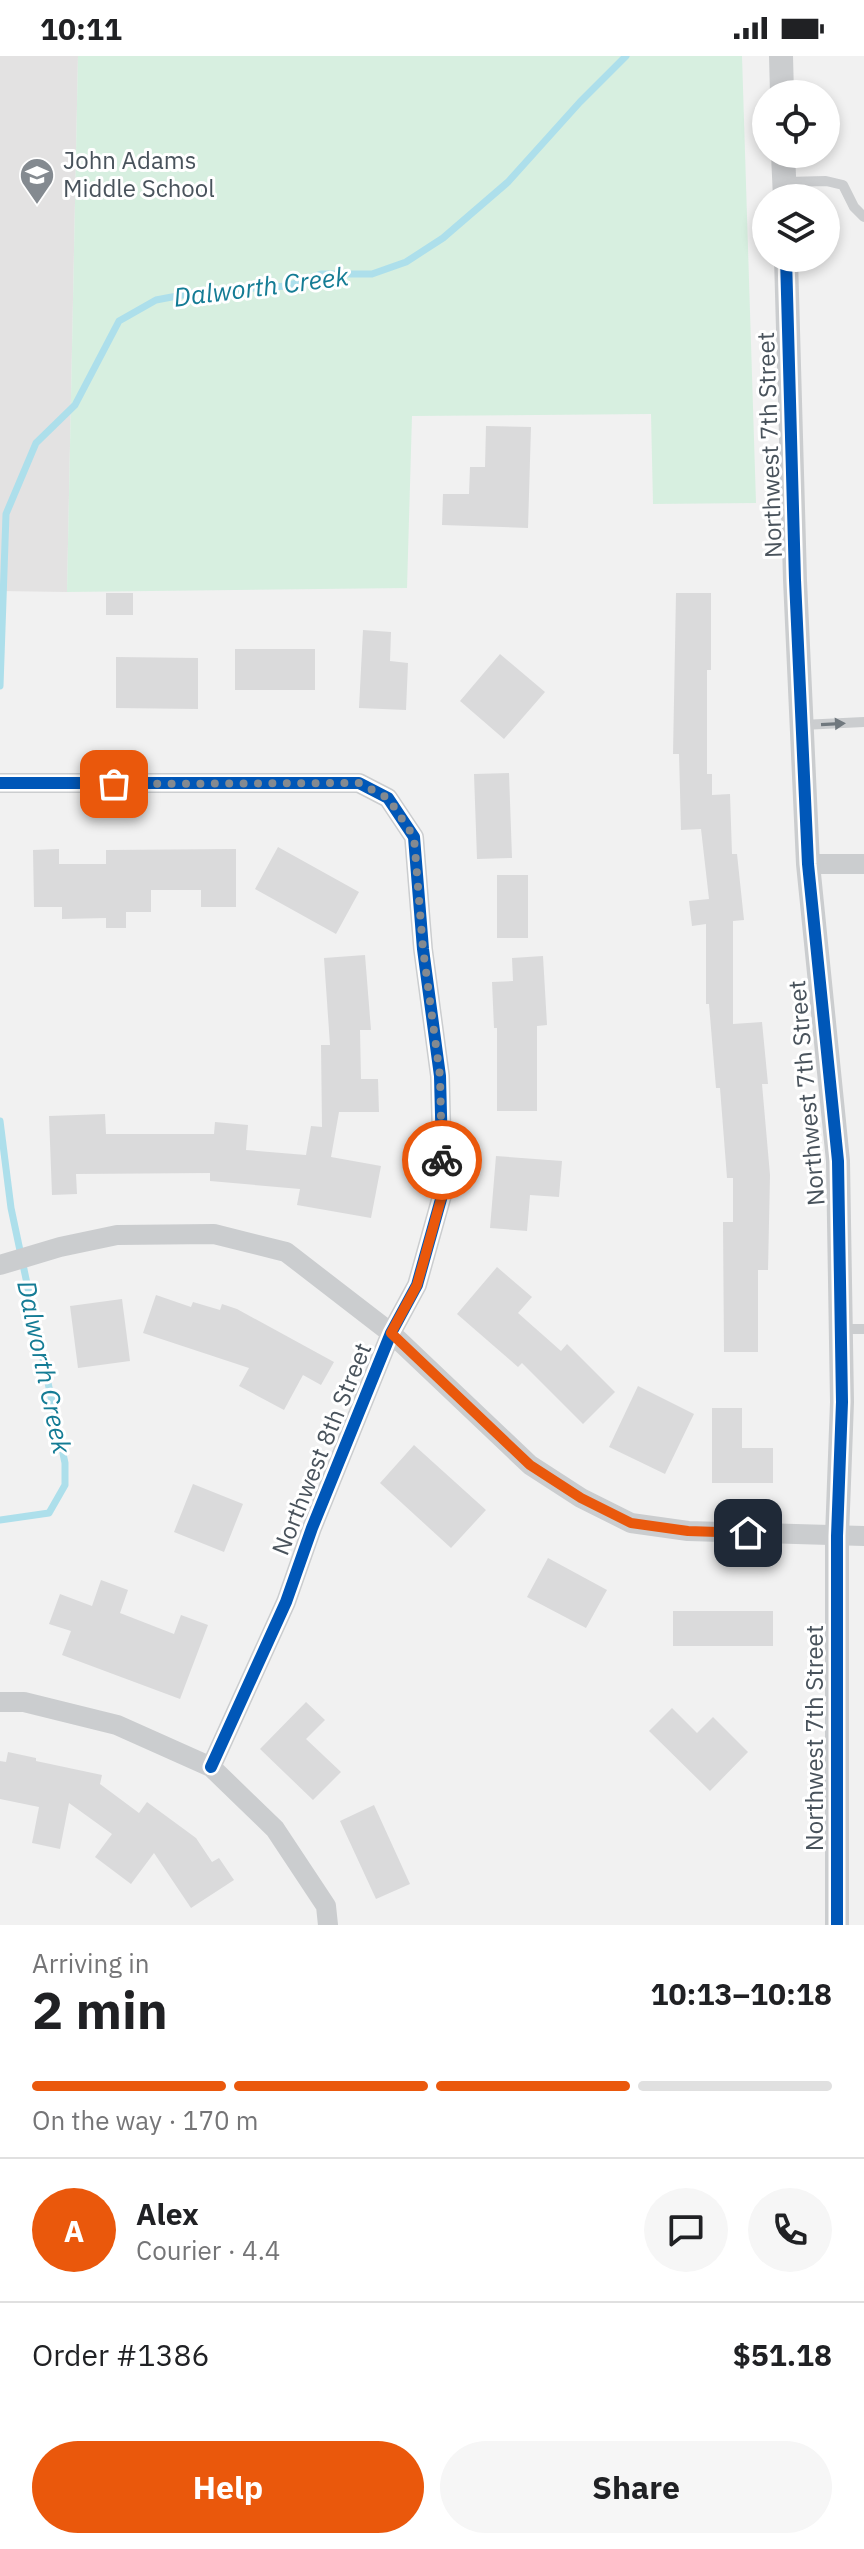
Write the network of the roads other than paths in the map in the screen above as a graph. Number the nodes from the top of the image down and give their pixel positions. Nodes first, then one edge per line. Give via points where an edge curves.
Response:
1 (781, 56) edge
2 (782, 80) edge
3 (812, 184) edge
4 (839, 184) edge
5 (840, 184) edge
6 (864, 217) edge
7 (786, 272) edge
8 (864, 722) edge
9 (802, 725) junction
10 (0, 783) edge
11 (863, 861) edge
12 (808, 864) junction
13 (0, 1265) edge
14 (852, 1329) edge
15 (391, 1333) junction
16 (837, 1536) junction
17 (864, 1536) edge
18 (0, 1702) edge
19 (211, 1767) junction
20 (328, 1925) edge
21 (837, 1925) edge

1 - 2 street
3 - 4 lane
5 - 6 lane
7 - 9 street, Northwest 7th Street
9 -> 8 lane
9 - 12 street, Northwest 7th Street
10 - 15 street, Northwest 8th Street via 359,783 388,798 414,837 440,1076 443,1192 417,1285
11 - 12 street
12 - 14 street, Northwest 7th Street
13 - 15 street via 117,1235 214,1234 286,1252
14 - 16 street, Northwest 7th Street via 842,1402
15 - 16 street via 530,1465 631,1523 688,1531
15 - 19 street, Northwest 8th Street via 286,1602
16 - 17 street
16 - 21 street, Northwest 7th Street
18 - 19 street via 24,1702 117,1725
19 - 20 street via 275,1829 326,1906

